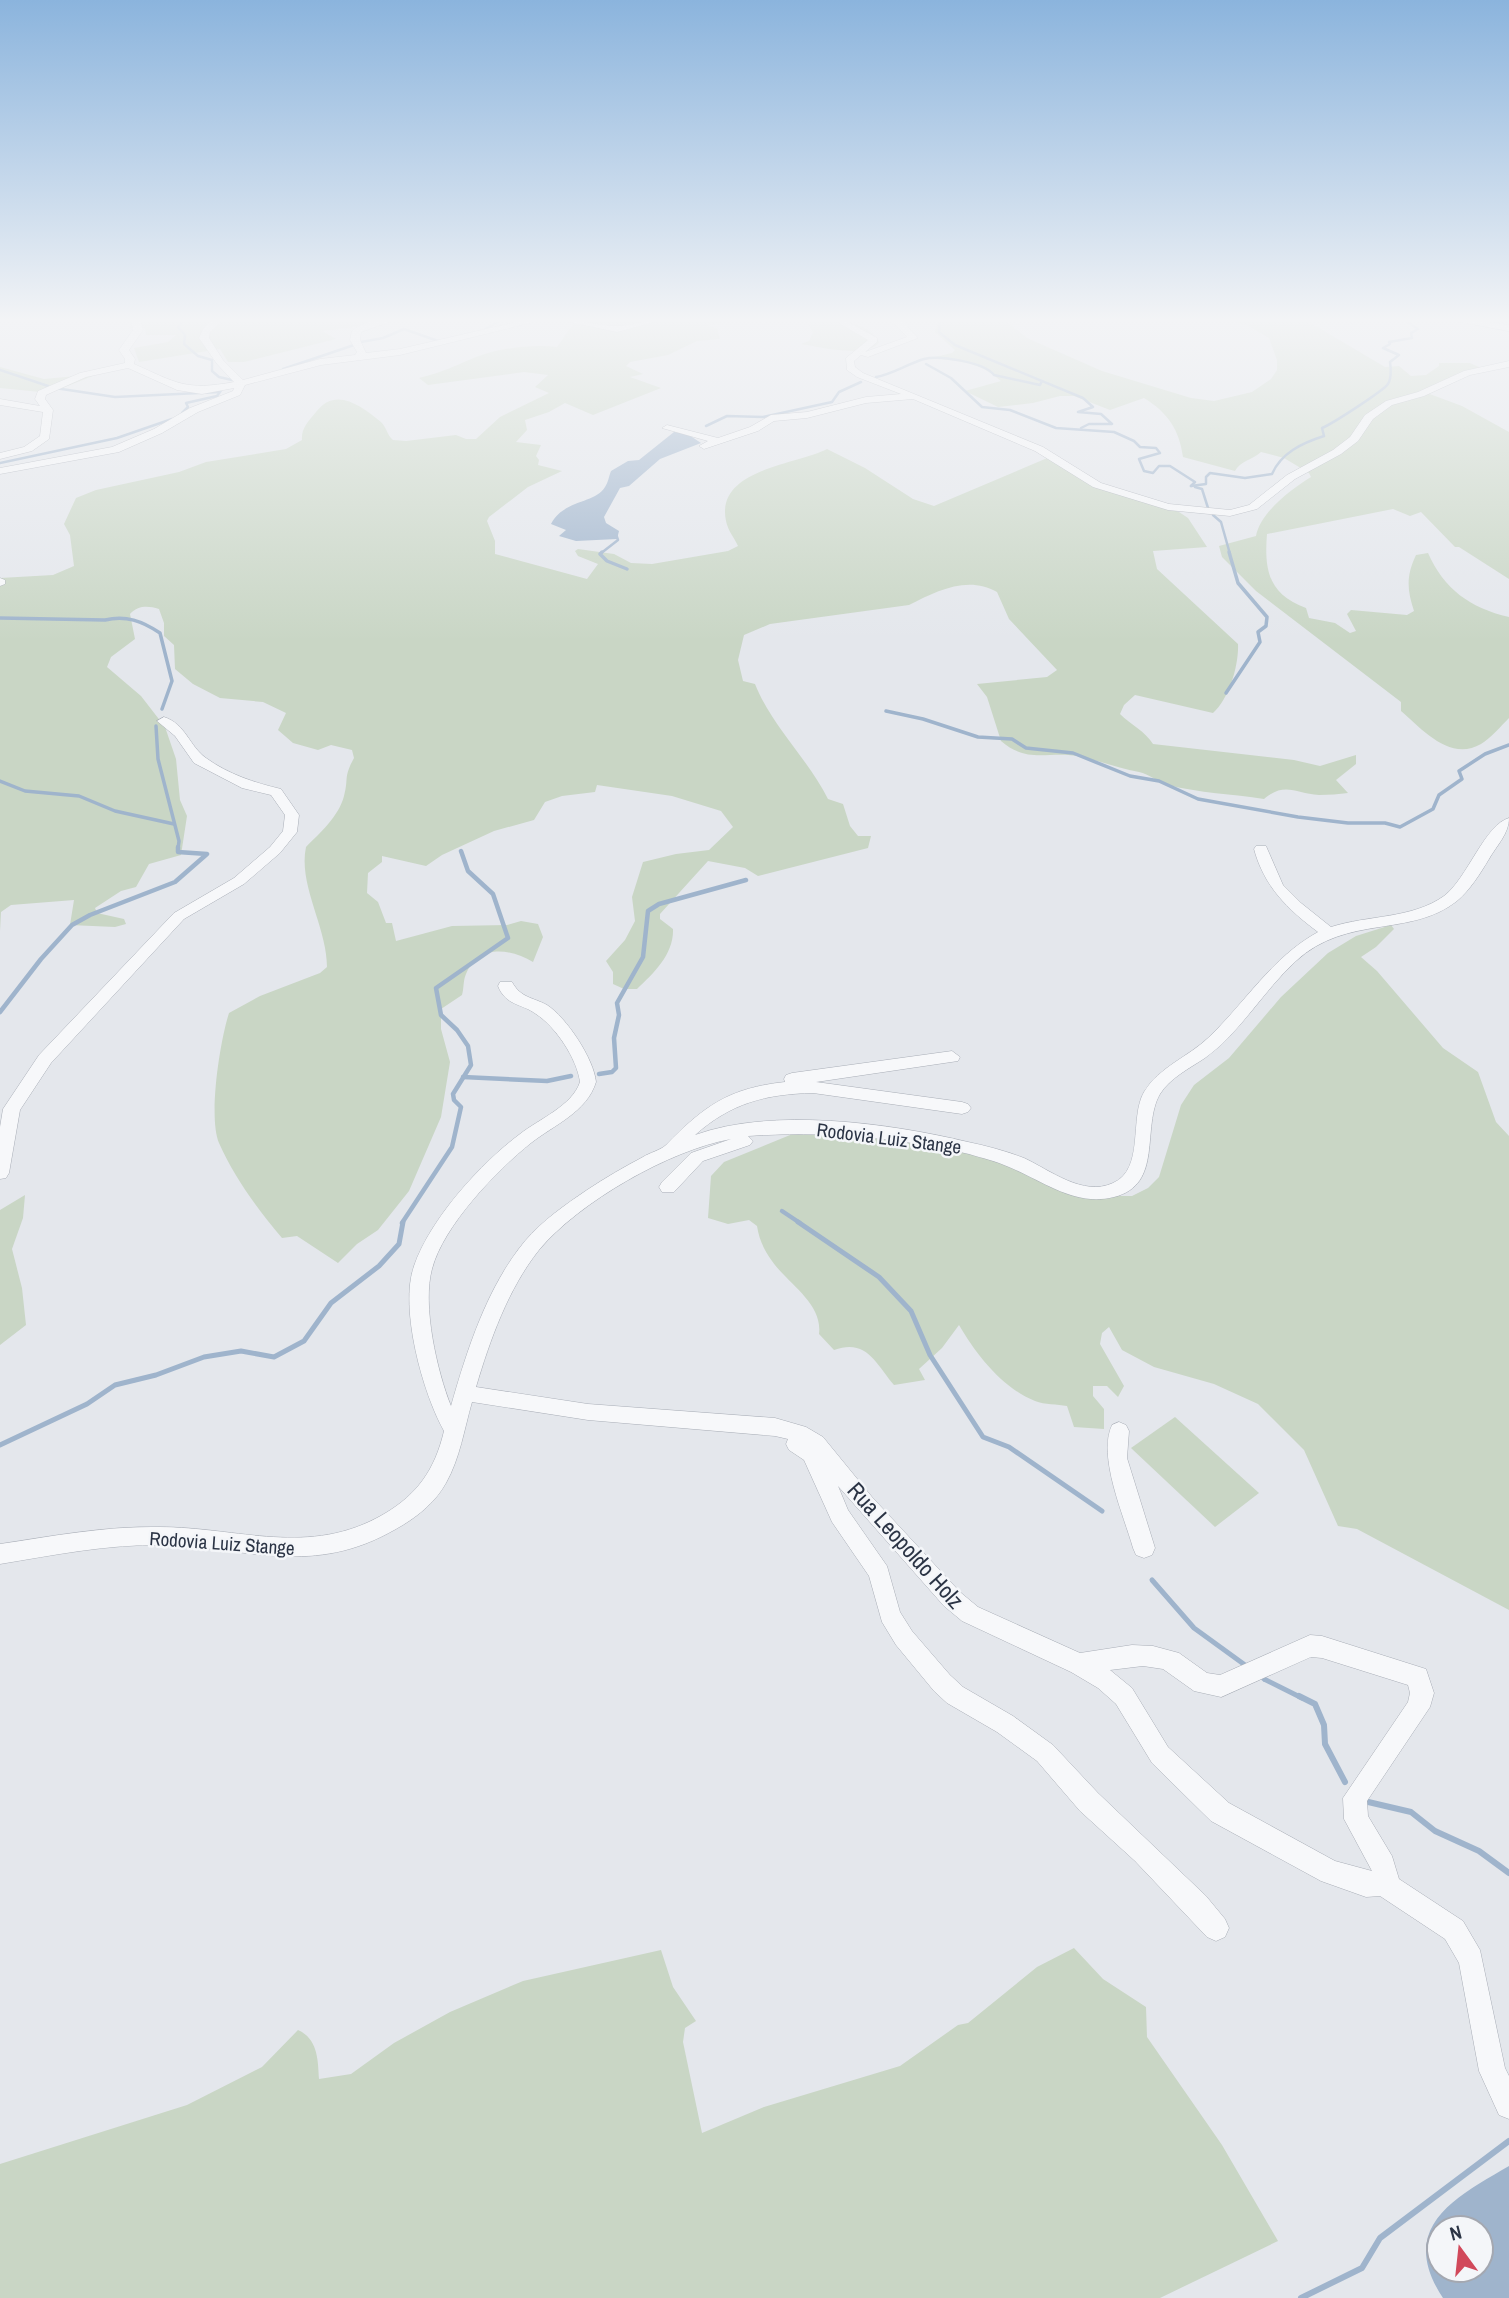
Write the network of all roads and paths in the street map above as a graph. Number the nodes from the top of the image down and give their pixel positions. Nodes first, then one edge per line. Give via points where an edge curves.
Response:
1 (46, 426) edge
2 (166, 426) edge
3 (758, 426) edge
4 (987, 426) edge
5 (1364, 426) edge
6 (667, 428) dead end
7 (715, 440) junction
8 (704, 446) dead end
9 (0, 456) edge
10 (0, 471) edge
11 (164, 721) dead end
12 (1509, 822) edge
13 (1261, 849) dead end
14 (1328, 932) junction
15 (506, 986) dead end
16 (952, 1057) dead end
17 (763, 1090) junction
18 (962, 1108) dead end
19 (755, 1131) junction
20 (668, 1151) junction
21 (0, 1173) edge
22 (668, 1187) dead end
23 (464, 1393) junction
24 (716, 1424) junction
25 (454, 1430) junction
26 (1118, 1431) dead end
27 (1144, 1548) dead end
28 (0, 1554) edge
29 (1079, 1664) junction
30 (1383, 1883) junction
31 (1216, 1928) dead end
32 (1509, 2105) edge

1 - 9 street via 40,443
2 - 10 street via 114,450
3 - 7 street
4 - 5 street via 1039,449 1097,485 1168,507 1230,513 1253,507 1291,477 1337,452
6 - 7 street
7 - 8 street
11 - 21 street via 180,733 199,760 247,785 276,792 292,815 290,832 239,881 179,916 45,1059 12,1109
12 - 14 street, Rodovia Luiz Stange via 1488,844 1465,884 1443,904
13 - 14 street via 1277,890
14 - 19 street, Rodovia Luiz Stange via 1272,977 1217,1040 1152,1091 1134,1177 1114,1191 1077,1190 1010,1160 941,1143 829,1128
15 - 25 street via 511,997 545,1012 584,1064 589,1080 577,1101 492,1170 446,1227 423,1267 420,1296 432,1378 440,1406
16 - 17 street via 832,1071
17 - 18 street via 813,1087
17 - 20 street via 729,1100
19 - 20 street, Rodovia Luiz Stange via 704,1136
19 - 22 street via 752,1139 697,1157
20 - 23 street, Rodovia Luiz Stange via 598,1193 534,1243 488,1324
23 - 24 street, Rua Leopoldo Holz via 588,1412
23 - 25 street, Rodovia Luiz Stange
24 - 29 street, Rua Leopoldo Holz via 775,1427 816,1443 951,1599 970,1614
24 - 31 street via 773,1436 811,1454 840,1515 879,1573 890,1615 921,1659 955,1695 1045,1753
25 - 28 street, Rodovia Luiz Stange via 449,1455 434,1485 417,1504 355,1538 288,1550 133,1536
26 - 27 street via 1117,1458
29 - 30 street, Rua Leopoldo Holz via 1124,1696 1160,1755 1220,1812 1330,1872 1366,1884
29 - 30 street via 1150,1655 1176,1664 1197,1682 1221,1686 1300,1649 1322,1647 1418,1677 1422,1693 1418,1707 1355,1798 1356,1819 1383,1865 1387,1878
30 - 32 street via 1454,1930 1463,1943 1476,1980 1492,2071

